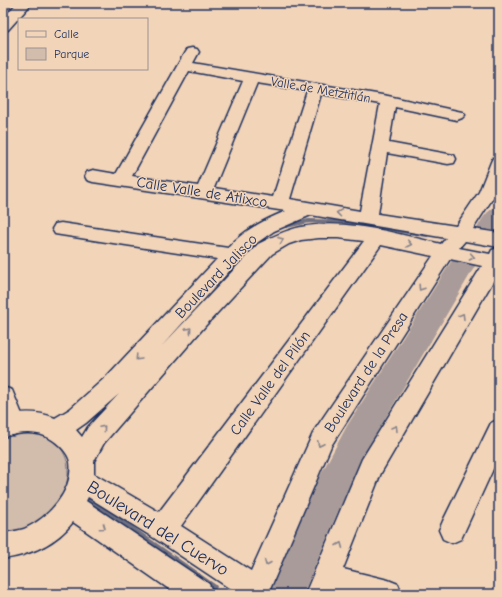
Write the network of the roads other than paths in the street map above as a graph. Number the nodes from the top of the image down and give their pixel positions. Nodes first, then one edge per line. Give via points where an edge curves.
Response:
1 (8, 3) edge
2 (25, 3) edge
3 (3, 9) edge
4 (3, 27) edge
5 (192, 52) dead end
6 (184, 66) junction
7 (333, 75) dead end
8 (252, 77) junction
9 (321, 89) junction
10 (388, 101) junction
11 (457, 115) dead end
12 (380, 146) junction
13 (448, 159) dead end
14 (499, 162) edge
15 (93, 176) dead end
16 (121, 180) junction
17 (204, 192) junction
18 (280, 204) junction
19 (310, 209) junction
20 (368, 217) junction
21 (60, 228) dead end
22 (460, 234) junction
23 (377, 237) junction
24 (445, 252) junction
25 (498, 255) edge
26 (231, 257) junction
27 (3, 398) edge
28 (8, 426) edge
29 (57, 428) junction
30 (499, 430) edge
31 (81, 470) junction
32 (71, 505) junction
33 (164, 529) junction
34 (452, 530) dead end
35 (3, 546) edge
36 (323, 586) edge
37 (255, 592) edge
38 (199, 594) edge
39 (387, 594) edge

1 - 3 main road
2 - 4 main road
5 - 6 street
6 - 8 street, Valle de Metztitlán
6 - 16 street
7 - 9 street
8 - 9 street, Valle de Metztitlán
8 - 17 street
9 - 10 street, Valle de Metztitlán
9 - 18 street
10 - 11 street, Valle de Metztitlán
10 - 12 street
12 - 13 street
12 - 20 street
14 - 22 street, Boulevard de la Presa via 487,193
15 - 16 street, Calle Valle de Atlixco
16 - 17 street, Calle Valle de Atlixco
17 - 18 street, Calle Valle de Atlixco
18 - 19 street, Calle Valle de Atlixco
20 -> 19 street, Boulevard Jalisco
19 - 26 street, Boulevard Jalisco via 280,219 258,231
20 - 22 street, Boulevard Jalisco
21 - 26 street via 222,253
22 - 24 street, Boulevard de la Presa
22 - 25 street, Boulevard Jalisco
23 -> 24 street, Boulevard Jalisco
31 -> 23 street, Boulevard Jalisco via 96,435 265,249 284,239 310,232 340,231
23 - 33 street, Calle Valle del Pilón
24 -> 25 street, Boulevard Jalisco
24 -> 37 street, Boulevard de la Presa via 322,439
36 -> 25 street via 371,467
26 -> 29 street, Boulevard Jalisco via 116,382 78,416
27 - 28 main road
28 - 29 street, Boulevard del Cuervo via 34,422
29 - 31 street, Boulevard del Cuervo via 74,444
30 - 34 street
31 - 32 street, Boulevard del Cuervo
31 - 33 street, Boulevard del Cuervo
32 - 35 street, Boulevard del Cuervo via 56,522 38,536 23,543
32 -> 38 street, Boulevard del Cuervo
33 - 37 street, Boulevard del Cuervo
36 - 39 street

